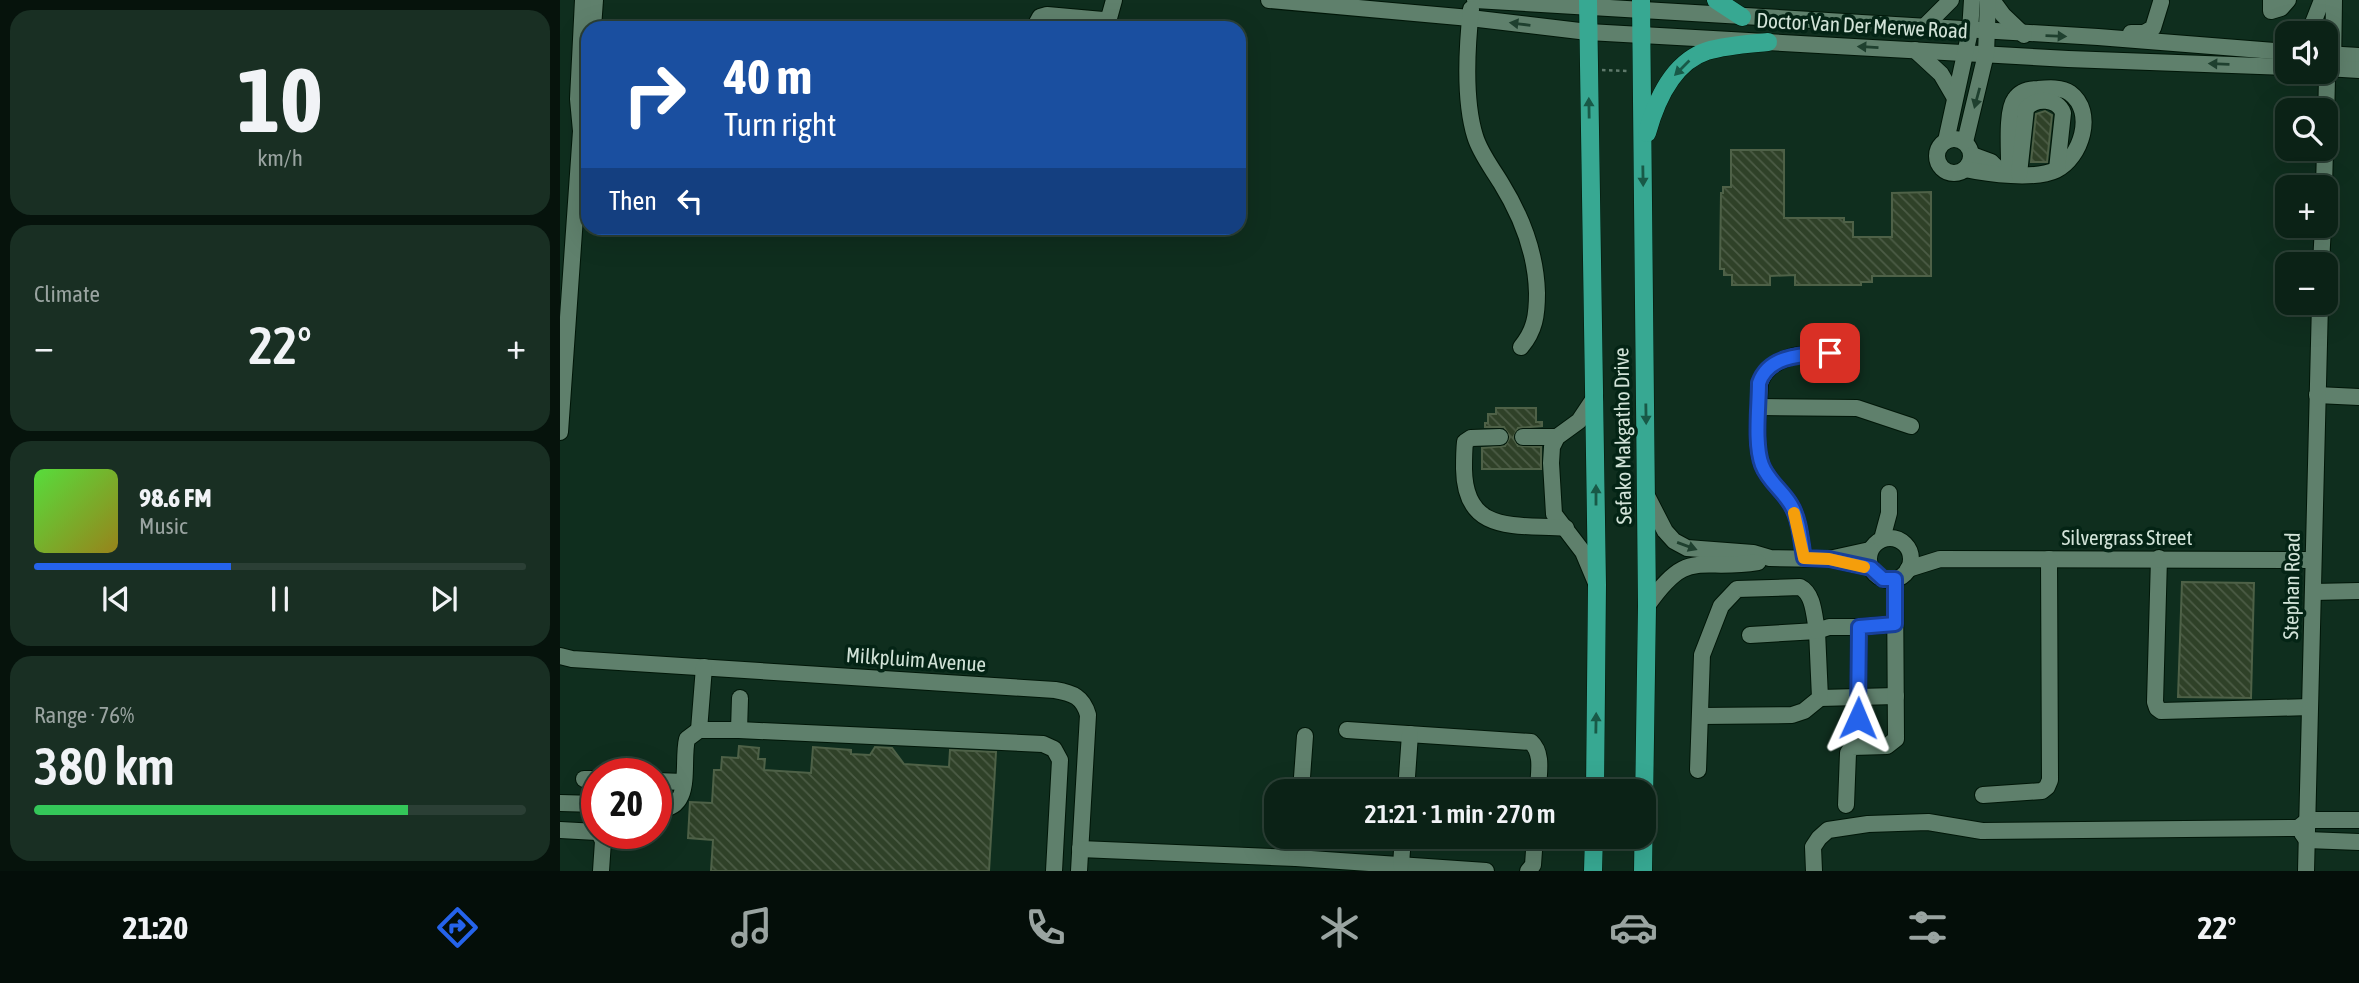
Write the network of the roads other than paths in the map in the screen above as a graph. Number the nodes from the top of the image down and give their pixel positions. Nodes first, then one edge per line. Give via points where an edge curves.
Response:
1 (583, 0) edge
2 (595, 0) edge
3 (1114, 0) edge
4 (1274, 0) edge
5 (1473, 0) edge
6 (1716, 0) edge
7 (1951, 0) edge
8 (1972, 0) edge
9 (1990, 0) edge
10 (2271, 0) edge
11 (2288, 0) edge
12 (2322, 0) edge
13 (2334, 0) edge
14 (2161, 2) dead end
15 (1588, 3) edge
16 (1641, 5) edge
17 (1742, 16) junction
18 (1470, 18) junction
19 (582, 21) edge
20 (594, 21) edge
21 (1038, 21) edge
22 (2315, 21) edge
23 (2322, 21) edge
24 (2332, 21) edge
25 (1923, 28) junction
26 (1970, 31) junction
27 (1588, 32) junction
28 (1987, 32) junction
29 (1641, 34) junction
30 (2024, 34) junction
31 (2098, 37) junction
32 (581, 40) edge
33 (1768, 42) junction
34 (2275, 49) edge
35 (1915, 50) junction
36 (1966, 53) junction
37 (1986, 54) junction
38 (2359, 56) edge
39 (2338, 63) edge
40 (2275, 66) edge
41 (2338, 67) edge
42 (2359, 70) edge
43 (1955, 98) junction
44 (581, 131) joint
45 (1946, 141) junction
46 (1642, 149) junction
47 (1967, 156) junction
48 (2010, 173) junction
49 (560, 184) edge
50 (577, 186) junction
51 (2320, 315) edge
52 (1521, 347) dead end
53 (1850, 351) dead end
54 (2317, 395) junction
55 (1595, 397) junction
56 (2359, 397) edge
57 (1759, 407) junction
58 (1911, 426) dead end
59 (560, 432) edge
60 (1500, 437) dead end
61 (1523, 437) dead end
62 (1557, 437) junction
63 (1889, 494) dead end
64 (1647, 496) junction
65 (1566, 528) junction
66 (1889, 544) junction
67 (1770, 558) junction
68 (1804, 558) junction
69 (2159, 558) junction
70 (1829, 559) junction
71 (1940, 559) junction
72 (2049, 559) junction
73 (2313, 559) junction
74 (1871, 568) junction
75 (1901, 574) junction
76 (1597, 585) junction
77 (2313, 592) junction
78 (2359, 592) edge
79 (1647, 606) junction
80 (1895, 624) junction
81 (1859, 627) junction
82 (1817, 631) junction
83 (1750, 635) dead end
84 (564, 660) edge
85 (708, 667) junction
86 (1858, 696) junction
87 (1896, 696) junction
88 (740, 698) dead end
89 (1820, 698) junction
90 (2310, 707) junction
91 (1700, 716) junction
92 (1858, 718) dead end
93 (703, 730) junction
94 (739, 730) junction
95 (1347, 730) dead end
96 (1410, 734) junction
97 (1305, 736) dead end
98 (1698, 770) dead end
99 (1302, 779) edge
100 (1407, 779) edge
101 (1538, 779) edge
102 (1595, 779) edge
103 (672, 782) edge
104 (684, 782) junction
105 (1983, 795) dead end
106 (560, 803) edge
107 (581, 804) edge
108 (1846, 805) dead end
109 (672, 807) edge
110 (2359, 820) edge
111 (2304, 829) junction
112 (560, 830) edge
113 (581, 831) edge
114 (2359, 842) edge
115 (602, 849) edge
116 (611, 849) edge
117 (1080, 849) junction
118 (1297, 849) edge
119 (1402, 849) edge
120 (1534, 849) edge
121 (1594, 849) edge
122 (1296, 858) junction
123 (1401, 865) junction
124 (601, 871) edge
125 (609, 871) edge
126 (1054, 871) edge
127 (1079, 871) edge
128 (1486, 871) edge
129 (1528, 871) edge
130 (1593, 871) edge
131 (1643, 871) edge
132 (1814, 871) edge
133 (2306, 871) edge

1 - 19 street
2 - 20 street
3 - 21 street via 1109,18 1103,20 1047,15
4 - 18 street, Doctor Van Der Merwe Road
5 - 15 street, Doctor Van Der Merwe Road
5 - 18 street
6 - 17 main road
7 - 25 street
8 - 26 street
9 - 28 street
9 - 30 street
10 - 11 street via 2271,10
12 - 22 street
12 - 23 street
13 - 24 street
14 - 31 street via 2149,31 2108,32
15 - 16 street, Doctor Van Der Merwe Road
15 - 27 main road, Sefako Makgatho Drive
16 - 17 street, Doctor Van Der Merwe Road
16 - 29 main road, Sefako Makgatho Drive
17 - 25 street, Doctor Van Der Merwe Road
27 -> 18 street, Doctor Van Der Merwe Road
18 - 52 street via 1470,113 1475,137 1521,220 1534,263 1537,314
25 - 26 street, Doctor Van Der Merwe Road
26 - 28 street, Doctor Van Der Merwe Road
26 - 36 street
27 - 29 street, Doctor Van Der Merwe Road
55 -> 27 main road, Sefako Makgatho Drive
28 - 30 street, Doctor Van Der Merwe Road
28 - 37 street
29 - 33 street, Doctor Van Der Merwe Road
29 - 46 main road, Sefako Makgatho Drive
30 -> 31 street, Doctor Van Der Merwe Road
31 - 34 street, Doctor Van Der Merwe Road
32 - 44 street
35 -> 33 street, Doctor Van Der Merwe Road
33 -> 46 main road via 1712,50 1688,61 1657,102
35 - 36 street, Doctor Van Der Merwe Road
35 - 43 street via 1941,74
36 - 37 street, Doctor Van Der Merwe Road
36 - 43 street
40 -> 37 street, Doctor Van Der Merwe Road
37 -> 47 street
38 - 39 street
41 - 42 street
43 - 45 street
44 - 50 street
45 - 47 street via 1956,138
45 - 47 street via 1937,155 1940,166 1955,173
46 -> 64 main road, Sefako Makgatho Drive
47 - 48 street via 1992,162
48 - 48 street via 2011,106 2021,93 2062,89 2071,94 2079,103 2083,131 2073,157 2045,173
49 - 50 street
50 - 59 street
51 - 54 street, Stephan Road
53 - 57 street via 1790,357 1776,363 1763,372
54 - 56 street
54 - 73 street, Stephan Road
55 - 62 street via 1579,421
76 -> 55 main road, Sefako Makgatho Drive
57 - 58 street via 1857,408
57 - 68 street via 1762,467 1791,505
60 - 65 street via 1465,442 1465,489 1472,506 1495,522
61 - 62 street
62 - 65 street via 1551,452 1552,503
63 - 66 street
64 -> 67 street, Silvergrass Street via 1665,531 1682,546
64 - 79 main road, Sefako Makgatho Drive
65 - 76 street
66 - 70 street, Silvergrass Street
66 - 71 street, Silvergrass Street
66 - 74 street via 1869,559
66 - 75 street via 1911,559
67 - 68 street, Silvergrass Street
67 - 79 street, Silvergrass Street via 1681,569 1666,580
68 - 70 street, Silvergrass Street
69 - 72 street, Silvergrass Street
69 - 73 street, Silvergrass Street
69 - 90 street via 2157,708
70 - 74 street, Silvergrass Street
71 - 72 street, Silvergrass Street
71 - 75 street, Silvergrass Street
72 - 105 street via 2050,780 2042,791
73 - 77 street, Stephan Road
74 - 75 street via 1883,579
75 - 80 street
102 -> 76 main road, Sefako Makgatho Drive
77 - 78 street
77 - 90 street, Stephan Road
79 - 131 main road, Sefako Makgatho Drive
80 - 81 street
80 - 87 street
81 - 82 street
81 - 86 street
82 - 83 street
82 - 89 street
82 - 91 street via 1806,590 1737,589 1721,606 1702,656
84 - 85 street, Milkpluim Avenue
85 - 93 street
85 - 117 street, Milkpluim Avenue via 1074,694 1086,705 1088,715
86 - 87 street
86 - 89 street
86 - 92 street
87 - 108 street via 1896,739 1887,746 1852,747 1848,753
88 - 94 street
89 - 91 street via 1792,715
90 - 111 street, Stephan Road
91 - 98 street
93 - 94 street
93 - 104 street via 687,739
94 - 126 street via 1049,746 1060,760
95 - 96 street
96 - 100 street
96 - 101 street via 1531,742 1539,755
97 - 99 street
103 - 104 street
104 - 109 street via 679,801
106 - 107 street
110 - 111 street
111 - 114 street
111 - 132 street via 1982,831 1928,822 1868,824 1828,830 1814,847
111 - 133 street, Stephan Road
112 - 113 street
115 - 124 street
116 - 125 street
117 - 122 street
117 - 127 street, Milkpluim Avenue
118 - 122 street
119 - 123 street
120 - 129 street
121 - 130 main road
122 - 123 street
123 - 128 street

